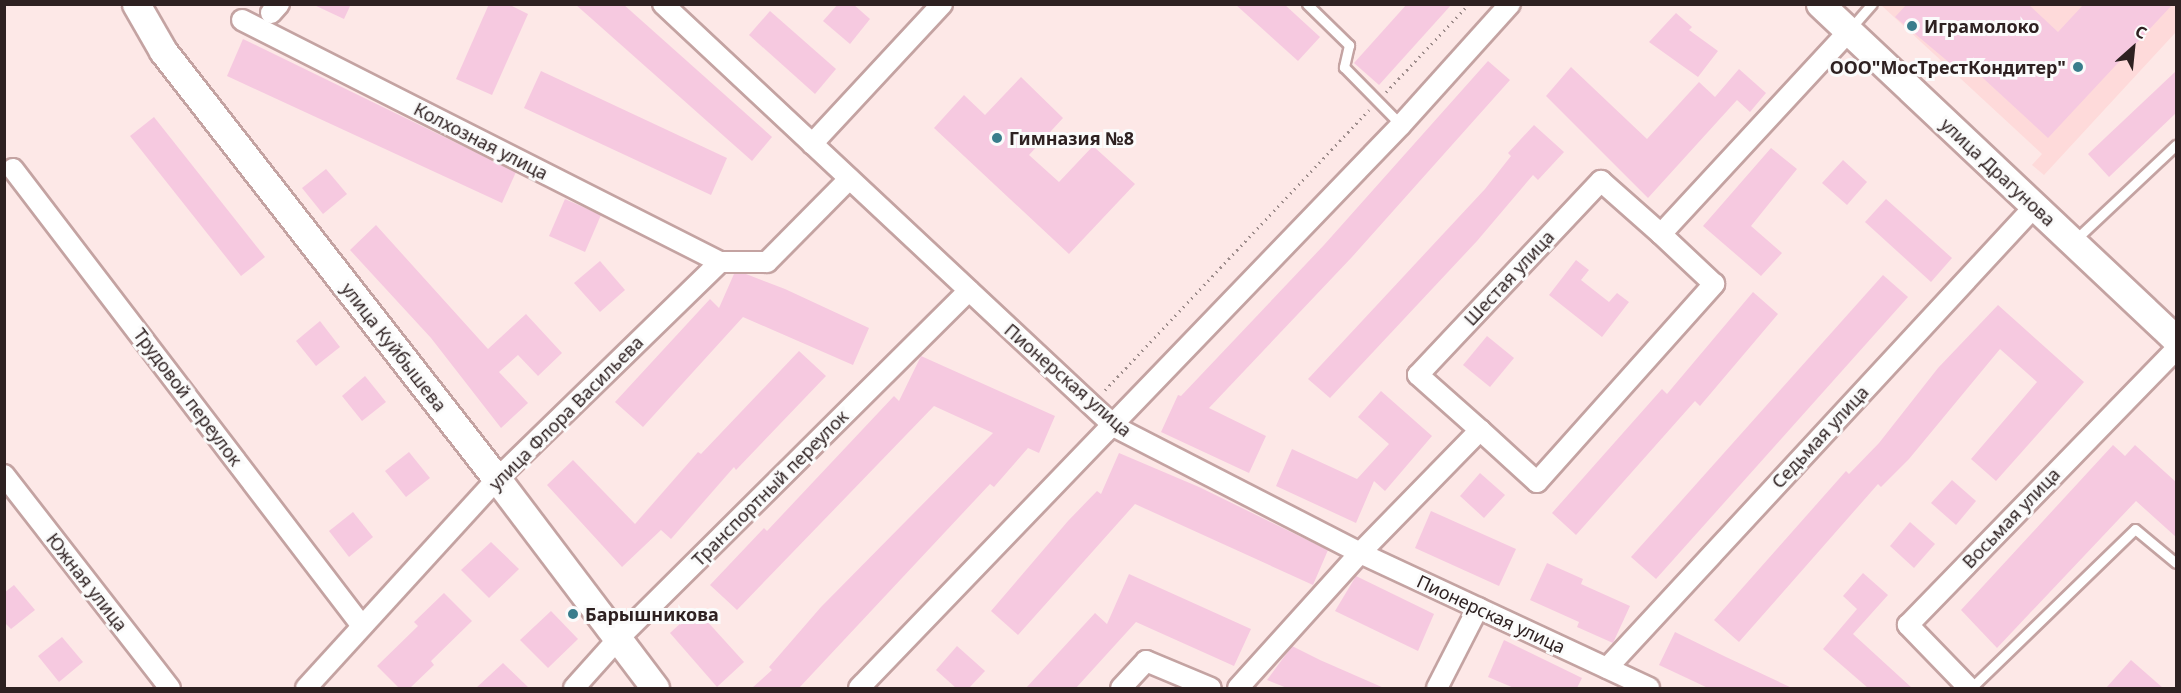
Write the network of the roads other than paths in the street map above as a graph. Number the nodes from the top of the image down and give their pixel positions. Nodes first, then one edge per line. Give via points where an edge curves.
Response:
1 (136, 4) edge
2 (663, 4) edge
3 (942, 4) edge
4 (1307, 4) edge
5 (1510, 4) edge
6 (1820, 4) edge
7 (1872, 4) edge
8 (242, 20) dead end
9 (1849, 31) junction
10 (1401, 126) junction
11 (812, 144) junction
12 (2176, 145) edge
13 (13, 169) dead end
14 (849, 179) junction
15 (2034, 207) junction
16 (1661, 234) junction
17 (2072, 242) junction
18 (720, 262) junction
19 (969, 291) junction
20 (2176, 340) edge
21 (2176, 349) edge
22 (1115, 427) junction
23 (1480, 430) junction
24 (4, 475) edge
25 (497, 479) junction
26 (1360, 553) junction
27 (2176, 563) edge
28 (1478, 608) junction
29 (362, 626) junction
30 (617, 640) junction
31 (1607, 668) junction
32 (170, 688) edge
33 (306, 688) edge
34 (574, 688) edge
35 (655, 688) edge
36 (859, 688) edge
37 (1121, 688) edge
38 (1211, 688) edge
39 (1238, 688) edge
40 (1437, 688) edge
41 (1649, 688) edge
42 (1970, 688) edge

1 - 25 street, улица Куйбышева via 163,51
2 - 11 street, Пионерская улица
3 - 11 street
4 - 10 lane via 1349,45 1344,67
5 - 10 street
6 - 9 street, улица Драгунова
7 - 9 lane
8 - 18 street, Колхозная улица
9 - 15 street, улица Драгунова
9 - 16 street
10 - 22 street
11 - 14 street, Пионерская улица
12 - 17 lane
13 - 29 street, Трудовой переулок
14 - 18 street via 767,262
14 - 19 street, Пионерская улица
15 - 17 street, улица Драгунова
15 - 31 street, Седьмая улица
16 - 23 street, Шестая улица via 1714,284 1538,482
16 - 23 street, Шестая улица via 1601,180 1418,375
17 - 20 street, улица Драгунова
18 - 25 street, улица Флора Васильева
19 - 22 street, Пионерская улица
19 - 30 street, Транспортный переулок
21 - 42 street, Восьмая улица via 1908,625
22 - 26 street, Пионерская улица
22 - 36 street
23 - 26 street
24 - 32 street, Южная улица
25 - 29 street, улица Флора Васильева
25 - 30 street, улица Куйбышева
26 - 28 street, Пионерская улица
26 - 39 street
27 - 42 lane via 2135,529
28 - 31 street, Пионерская улица
28 - 40 street
29 - 33 street, улица Флора Васильева
30 - 34 street, Транспортный переулок
30 - 35 street, улица Куйбышева
31 - 41 street, Пионерская улица
37 - 38 street via 1146,661

